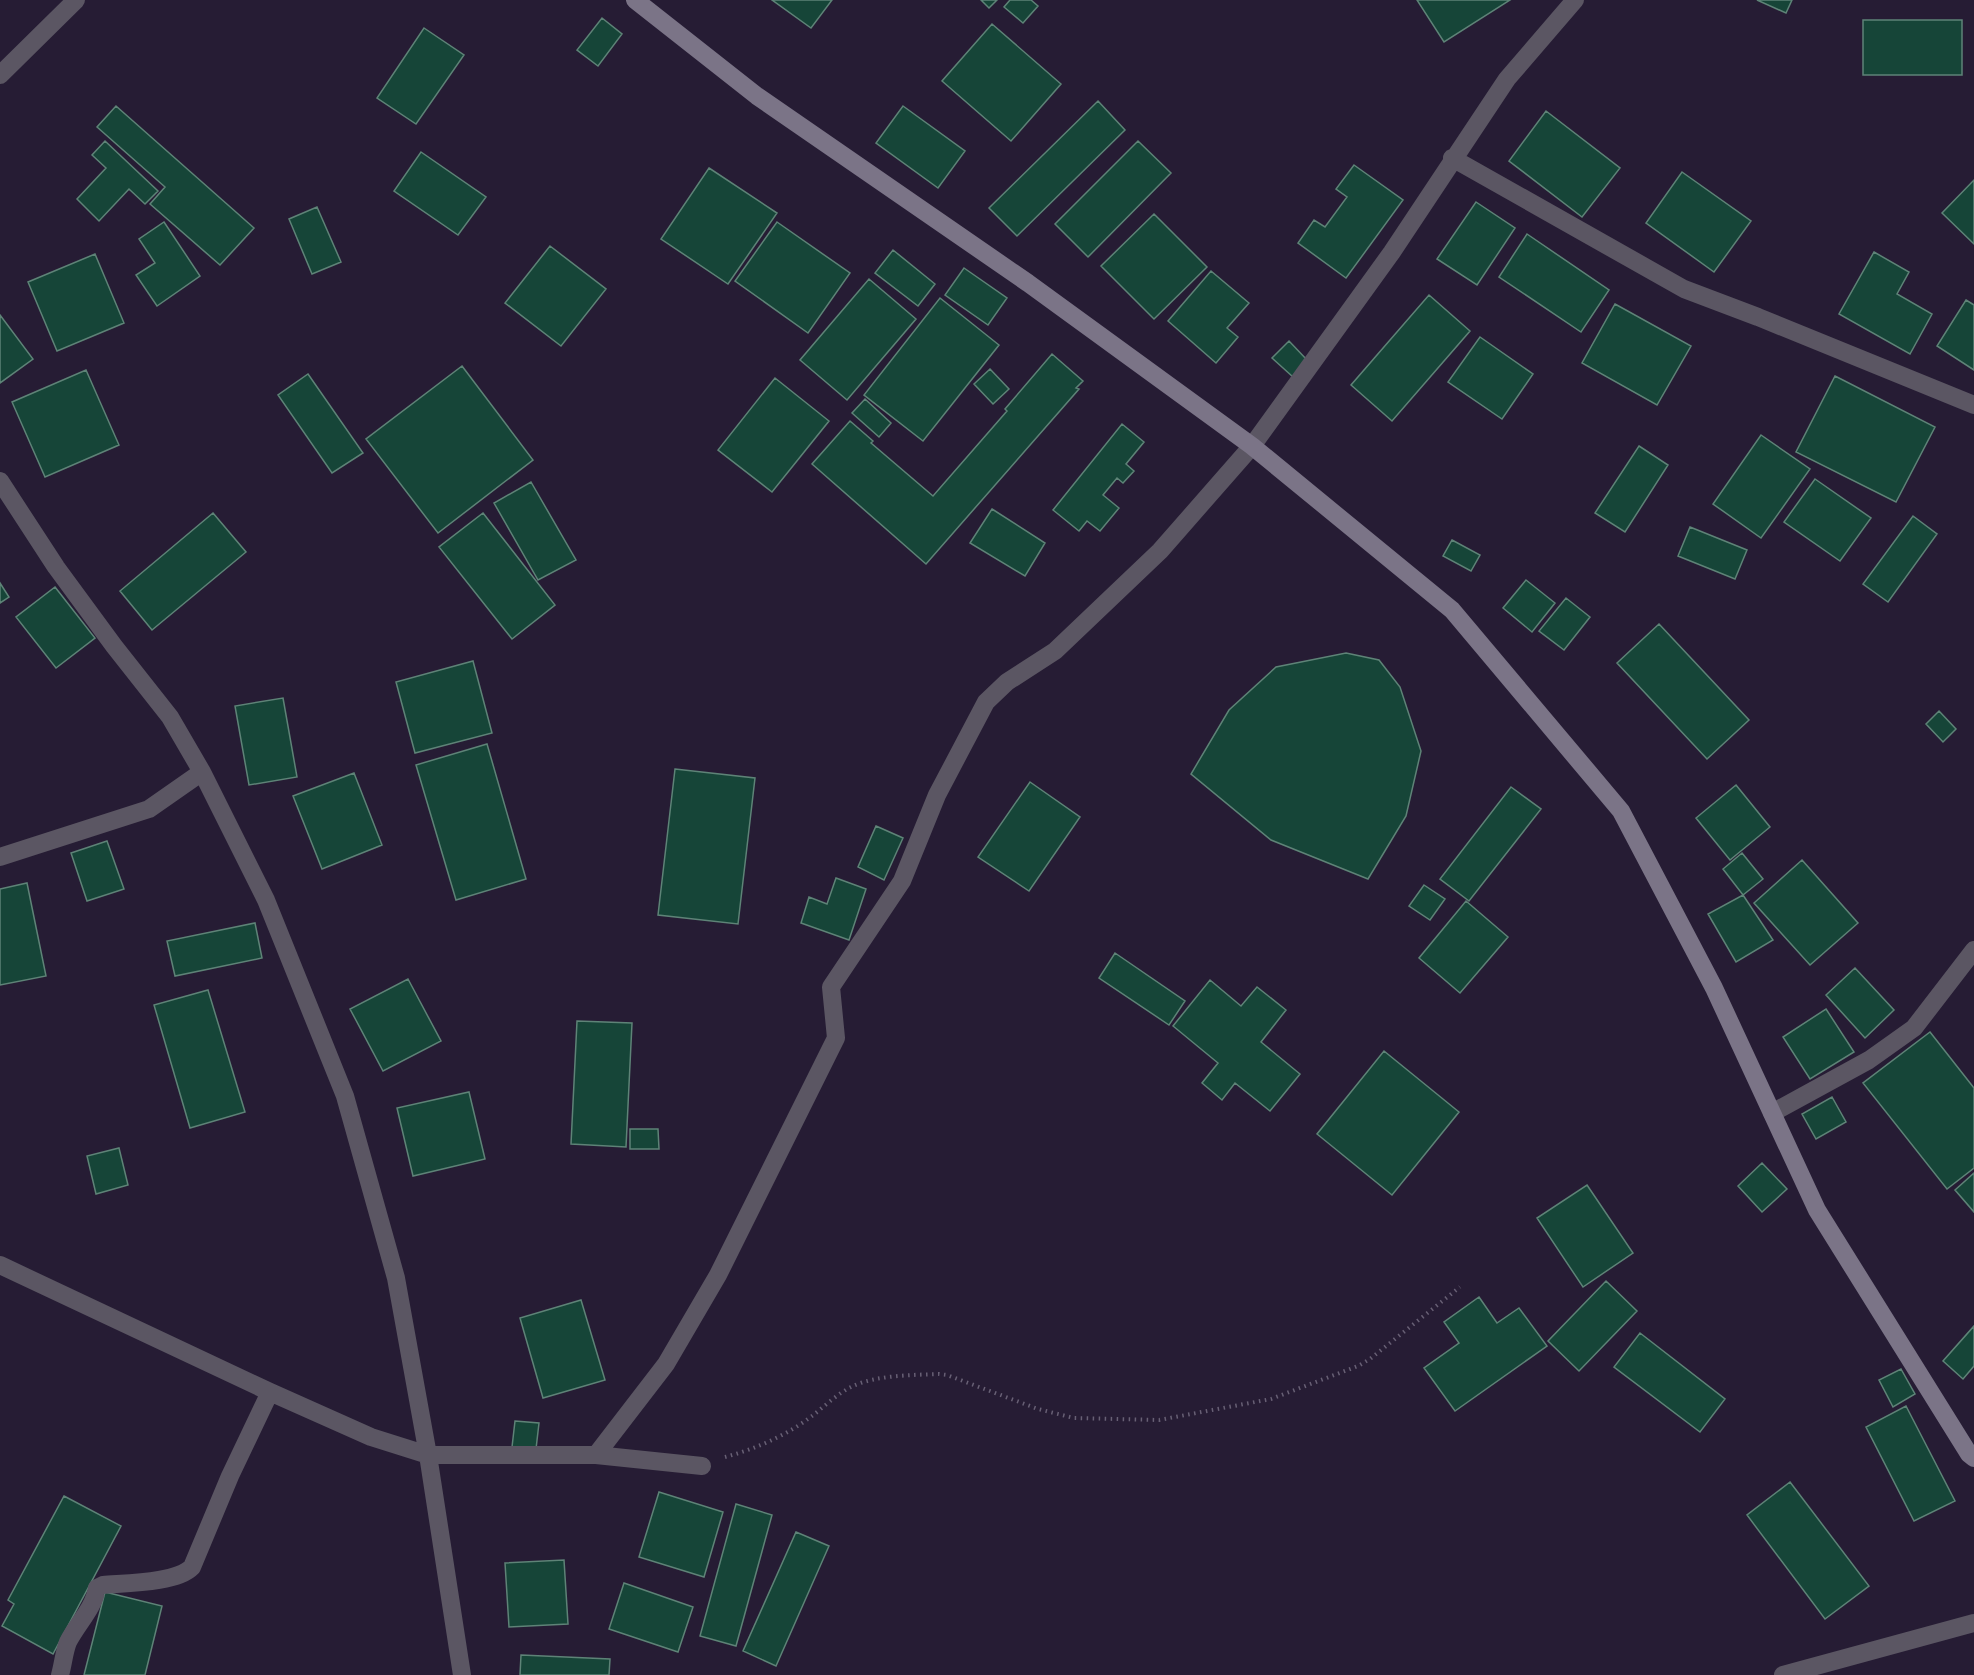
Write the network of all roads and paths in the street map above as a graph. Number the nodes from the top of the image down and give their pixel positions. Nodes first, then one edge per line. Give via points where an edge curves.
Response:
1 (76, 0) edge
2 (635, 0) edge
3 (1575, 0) edge
4 (0, 75) edge
5 (1452, 158) junction
6 (1974, 405) edge
7 (1252, 446) junction
8 (0, 481) edge
9 (202, 772) junction
10 (0, 857) edge
11 (1974, 950) edge
12 (1772, 1113) junction
13 (0, 1266) edge
14 (1460, 1287) dead end
15 (270, 1392) junction
16 (428, 1455) junction
17 (596, 1455) junction
18 (1974, 1458) edge
19 (702, 1466) joint
20 (1974, 1623) edge
21 (60, 1675) edge
22 (462, 1675) edge
23 (1783, 1675) edge

1 - 4 street
2 - 7 street via 757,96 1028,283
3 - 5 street via 1507,79
5 - 6 street via 1683,289
5 - 7 street via 1392,252
7 - 12 street via 1452,610 1621,811 1714,988
7 - 17 street via 1152,559 1055,651 1007,682 986,702 937,795 902,881 831,987 836,1038 718,1275 666,1364
8 - 9 street via 56,567 170,717
9 - 10 street via 148,809
9 - 16 street via 266,900 345,1096 396,1278
11 - 12 street via 1914,1028 1869,1060
12 - 18 street via 1817,1210
13 - 15 street
14 - 19 path via 1358,1366 1263,1401 1159,1420 1074,1419 947,1375 892,1377 855,1384 782,1435
15 - 16 street via 371,1437
15 - 21 street via 195,1562 177,1576 97,1588 68,1643
16 - 17 street
16 - 22 street
17 - 19 street
20 - 23 street

